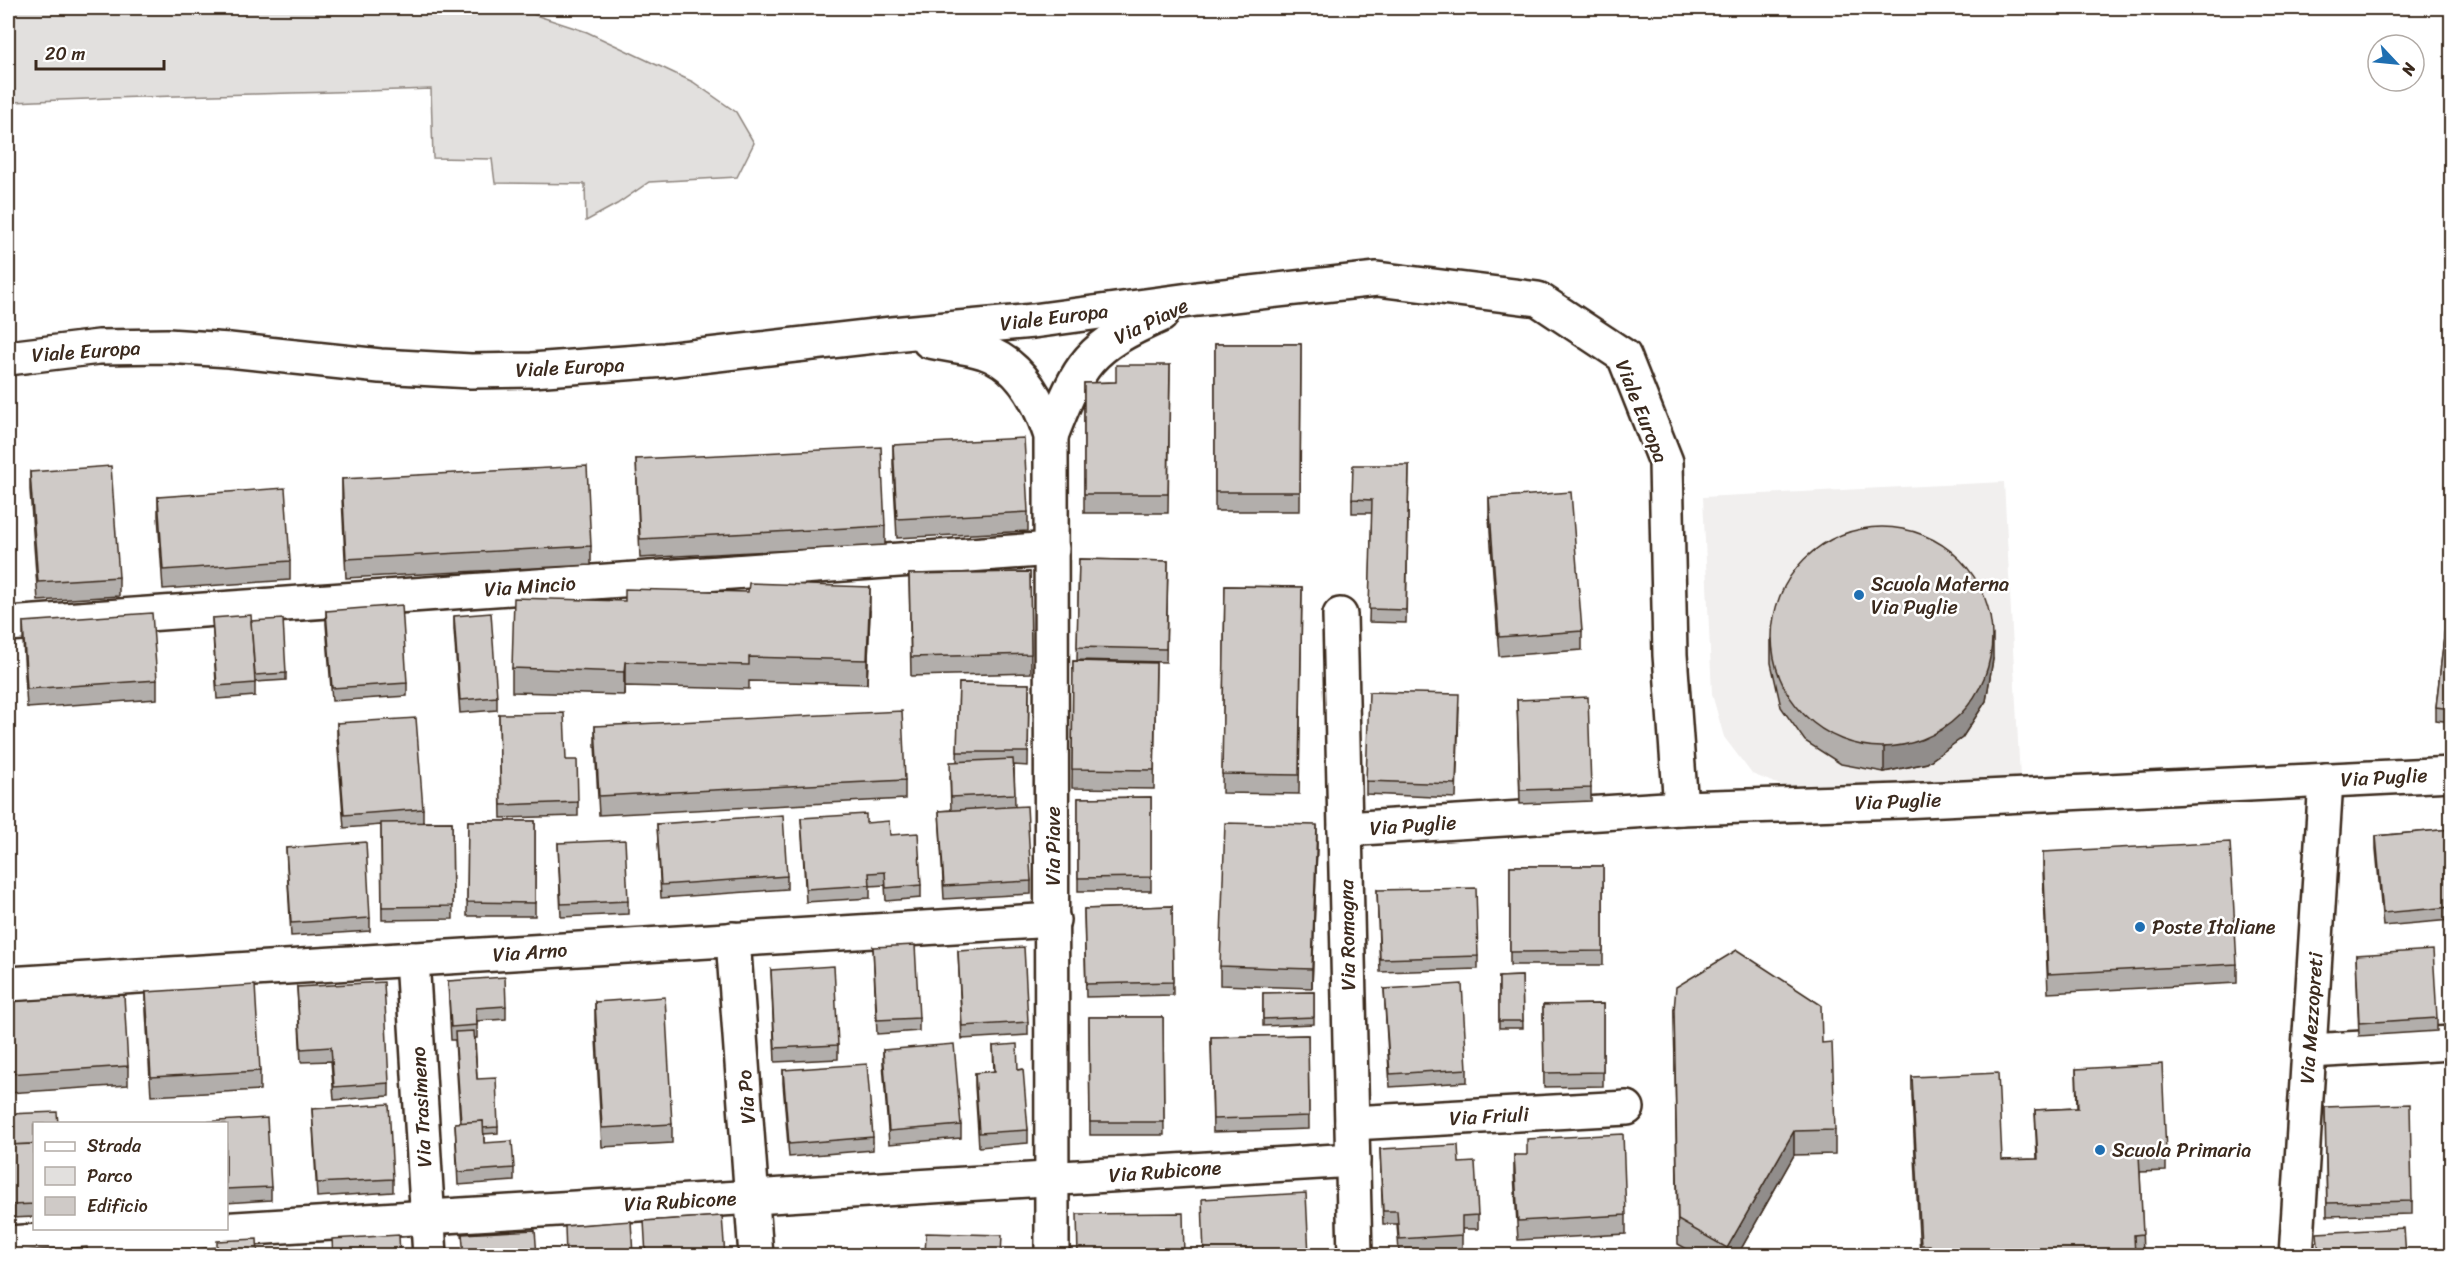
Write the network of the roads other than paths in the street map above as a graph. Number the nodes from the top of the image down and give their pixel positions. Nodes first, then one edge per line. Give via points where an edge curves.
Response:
1 (1197, 299) junction
2 (892, 334) junction
3 (8, 358) edge
4 (1051, 436) junction
5 (1052, 549) junction
6 (1340, 615) dead end
7 (8, 624) edge
8 (2451, 774) edge
9 (2326, 780) junction
10 (1681, 807) junction
11 (1345, 829) junction
12 (1053, 920) junction
13 (734, 939) junction
14 (412, 959) junction
15 (8, 984) edge
16 (2451, 1043) edge
17 (2309, 1051) junction
18 (1627, 1108) dead end
19 (1352, 1123) junction
20 (1353, 1160) junction
21 (1052, 1178) junction
22 (753, 1197) junction
23 (427, 1216) junction
24 (228, 1229) edge
25 (210, 1230) edge
26 (8, 1243) edge
27 (430, 1256) edge
28 (756, 1256) edge
29 (1052, 1256) edge
30 (1355, 1256) edge
31 (2296, 1256) edge

1 - 2 street, Viale Europa via 1033,321
1 - 4 street, Via Piave via 1120,333 1095,351 1079,372
1 - 10 street, Viale Europa via 1377,279 1538,299 1624,356 1666,462 1670,655
2 - 3 street, Viale Europa via 665,360 511,370 380,366 167,346 99,348
2 - 4 street, Via Piave via 985,352 1007,365 1042,407
4 - 5 street, Via Piave
5 - 7 street, Via Mincio
5 - 12 street, Via Piave
6 - 11 street, Via Romagna
8 - 9 street, Via Puglie
9 - 10 street, Via Puglie via 1902,801
9 - 17 street, Via Mezzopreti
10 - 11 street, Via Puglie
11 - 19 street, Via Romagna
12 - 13 street, Via Arno
12 - 21 street, Via Piave
13 - 14 street, Via Arno
13 - 22 street, Via Po
14 - 15 street, Via Arno
14 - 23 street, Via Trasimeno
16 - 17 street
17 - 31 street, Via Mezzopreti
18 - 19 street, Via Friuli
19 - 20 street, Via Romagna
20 - 21 street, Via Rubicone
20 - 30 street, Via Romagna
21 - 22 street, Via Rubicone
21 - 29 street, Via Piave
22 - 23 street, Via Rubicone
22 - 28 street, Via Po
23 - 24 street, Via Rubicone
23 - 27 street, Via Trasimeno
25 - 26 street, Via Rubicone

